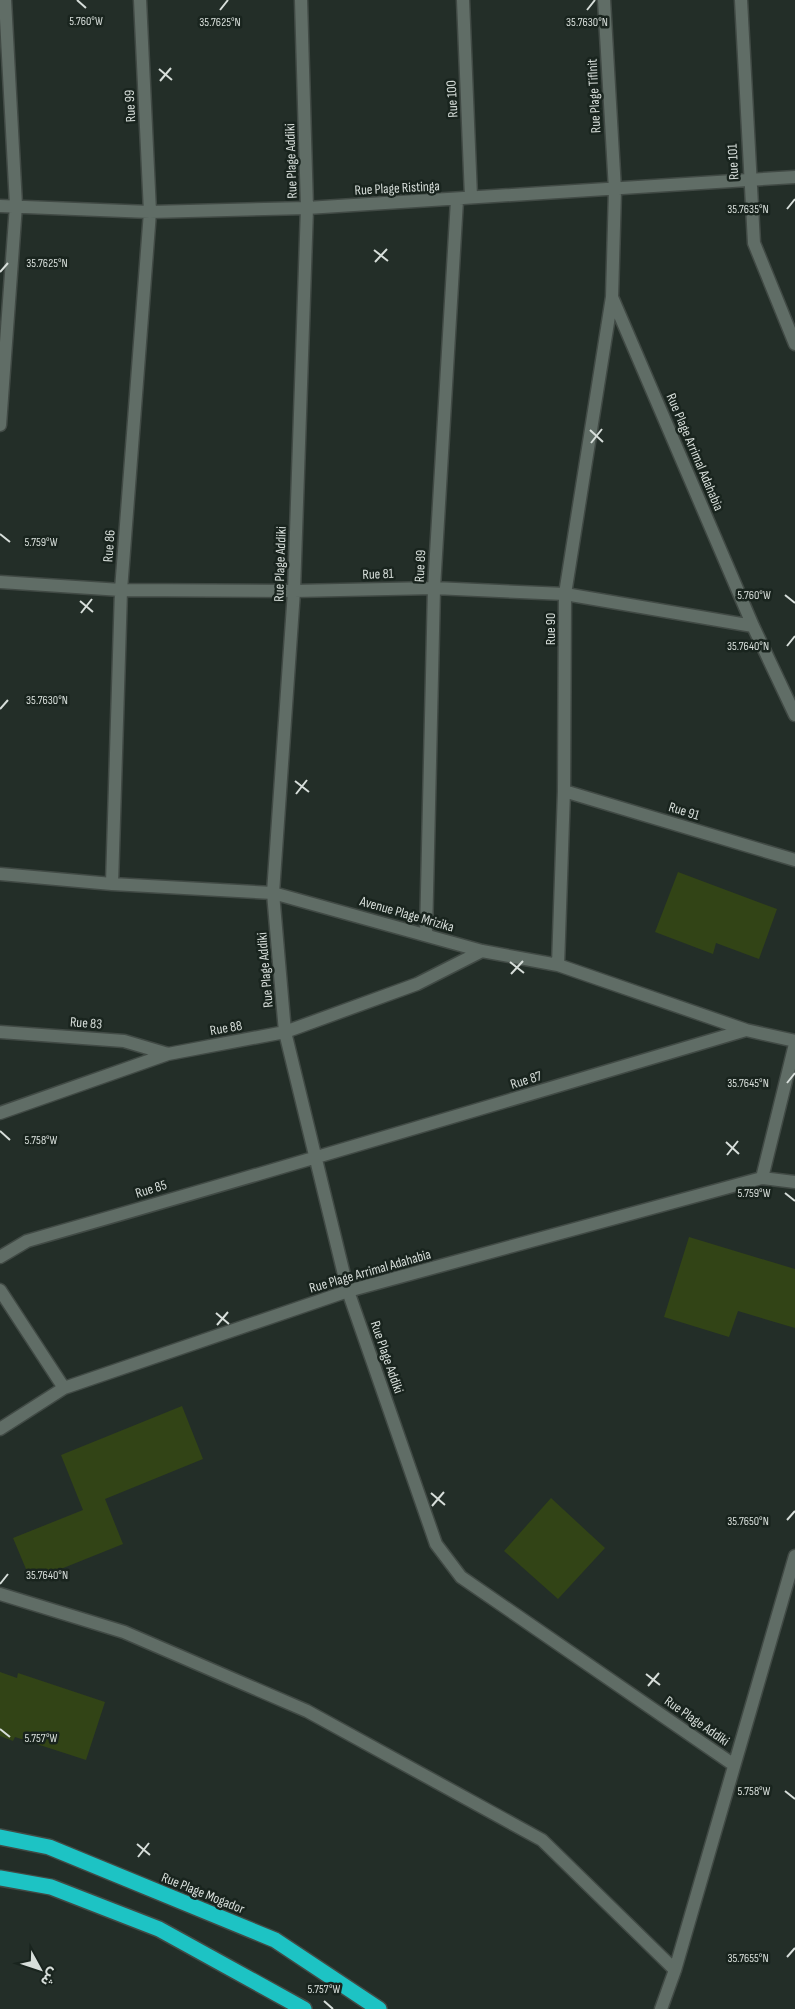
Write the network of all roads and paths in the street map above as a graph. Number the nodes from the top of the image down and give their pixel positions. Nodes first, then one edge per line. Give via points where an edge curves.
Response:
1 (4, 0) edge
2 (140, 0) edge
3 (301, 0) edge
4 (463, 0) edge
5 (604, 0) edge
6 (741, 0) edge
7 (795, 177) edge
8 (749, 179) junction
9 (615, 190) junction
10 (471, 197) junction
11 (457, 200) junction
12 (16, 205) junction
13 (0, 206) edge
14 (307, 208) junction
15 (150, 212) junction
16 (612, 297) junction
17 (795, 344) edge
18 (0, 425) edge
19 (0, 582) edge
20 (434, 588) junction
21 (121, 590) junction
22 (294, 591) junction
23 (565, 594) junction
24 (753, 626) junction
25 (795, 716) edge
26 (564, 791) junction
27 (795, 860) edge
28 (0, 874) edge
29 (112, 884) junction
30 (273, 893) junction
31 (426, 935) junction
32 (482, 951) junction
33 (558, 965) junction
34 (746, 1030) junction
35 (0, 1032) edge
36 (285, 1032) junction
37 (795, 1042) edge
38 (168, 1054) junction
39 (0, 1113) edge
40 (315, 1158) junction
41 (762, 1178) junction
42 (795, 1182) edge
43 (0, 1257) edge
44 (0, 1290) edge
45 (348, 1291) junction
46 (64, 1388) junction
47 (0, 1429) edge
48 (795, 1556) edge
49 (0, 1594) edge
50 (734, 1764) junction
51 (0, 1837) edge
52 (0, 1878) edge
53 (675, 1970) junction
54 (304, 2009) edge
55 (379, 2009) edge
56 (661, 2009) edge

1 - 12 street
2 - 15 street, Rue 99
3 - 14 street, Rue Plage Addiki
4 - 10 street, Rue 100
5 - 9 street, Rue Plage Tiflnit
6 - 8 street, Rue 101
7 - 8 street, Rue Plage Ristinga
8 - 9 street, Rue Plage Ristinga
8 - 17 street, Rue 101 via 754,243
9 - 10 street, Rue Plage Ristinga
9 - 16 street, Rue Plage Arrimal Adahabia
10 - 11 street, Rue Plage Ristinga
11 - 14 street, Rue Plage Ristinga
11 - 20 street, Rue 89
12 - 13 street, Rue Plage Ristinga
12 - 15 street, Rue Plage Ristinga
12 - 18 street
14 - 15 street, Rue Plage Ristinga
14 - 22 street, Rue Plage Addiki
15 - 21 street, Rue 86
16 - 23 street, Rue 90
16 - 24 street, Rue Plage Arrimal Adahabia
19 - 21 street, Rue 81
20 - 22 street, Rue 81
20 - 23 street, Rue 81
20 - 31 street, Rue 89
21 - 22 street, Rue 81
21 - 29 street, Rue 86
22 - 30 street, Rue Plage Addiki
23 - 24 street, Rue 81
23 - 26 street, Rue 90
24 - 25 street, Rue Plage Arrimal Adahabia
26 - 27 street, Rue 91
26 - 33 street, Rue 90
28 - 29 street, Avenue Plage Mrizika
29 - 30 street, Avenue Plage Mrizika
30 - 31 street, Avenue Plage Mrizika
30 - 36 street, Rue Plage Addiki
31 - 32 street, Avenue Plage Mrizika
32 - 33 street, Avenue Plage Mrizika
32 - 36 street, Rue 88 via 417,984
33 - 34 street, Avenue Plage Mrizika
34 - 37 street, Avenue Plage Mrizika
34 - 40 street, Rue 87
35 - 38 street, Rue 83 via 124,1041
36 - 38 street, Rue 88
36 - 40 street, Rue Plage Addiki
37 - 41 street
38 - 39 street, Rue 88
40 - 43 street, Rue 85 via 27,1241
40 - 45 street, Rue Plage Addiki
41 - 42 street, Rue Plage Arrimal Adahabia
41 - 45 street, Rue Plage Arrimal Adahabia
44 - 46 street
45 - 46 street, Rue Plage Arrimal Adahabia
45 - 50 street, Rue Plage Addiki via 436,1544 461,1577
46 - 47 street, Rue Plage Arrimal Adahabia
48 - 50 street
49 - 53 street via 124,1632 307,1711 542,1840
50 - 53 street
51 - 55 highway, Rue Plage Mogador via 49,1848 275,1940
52 - 54 highway via 51,1886 159,1929
53 - 56 street

